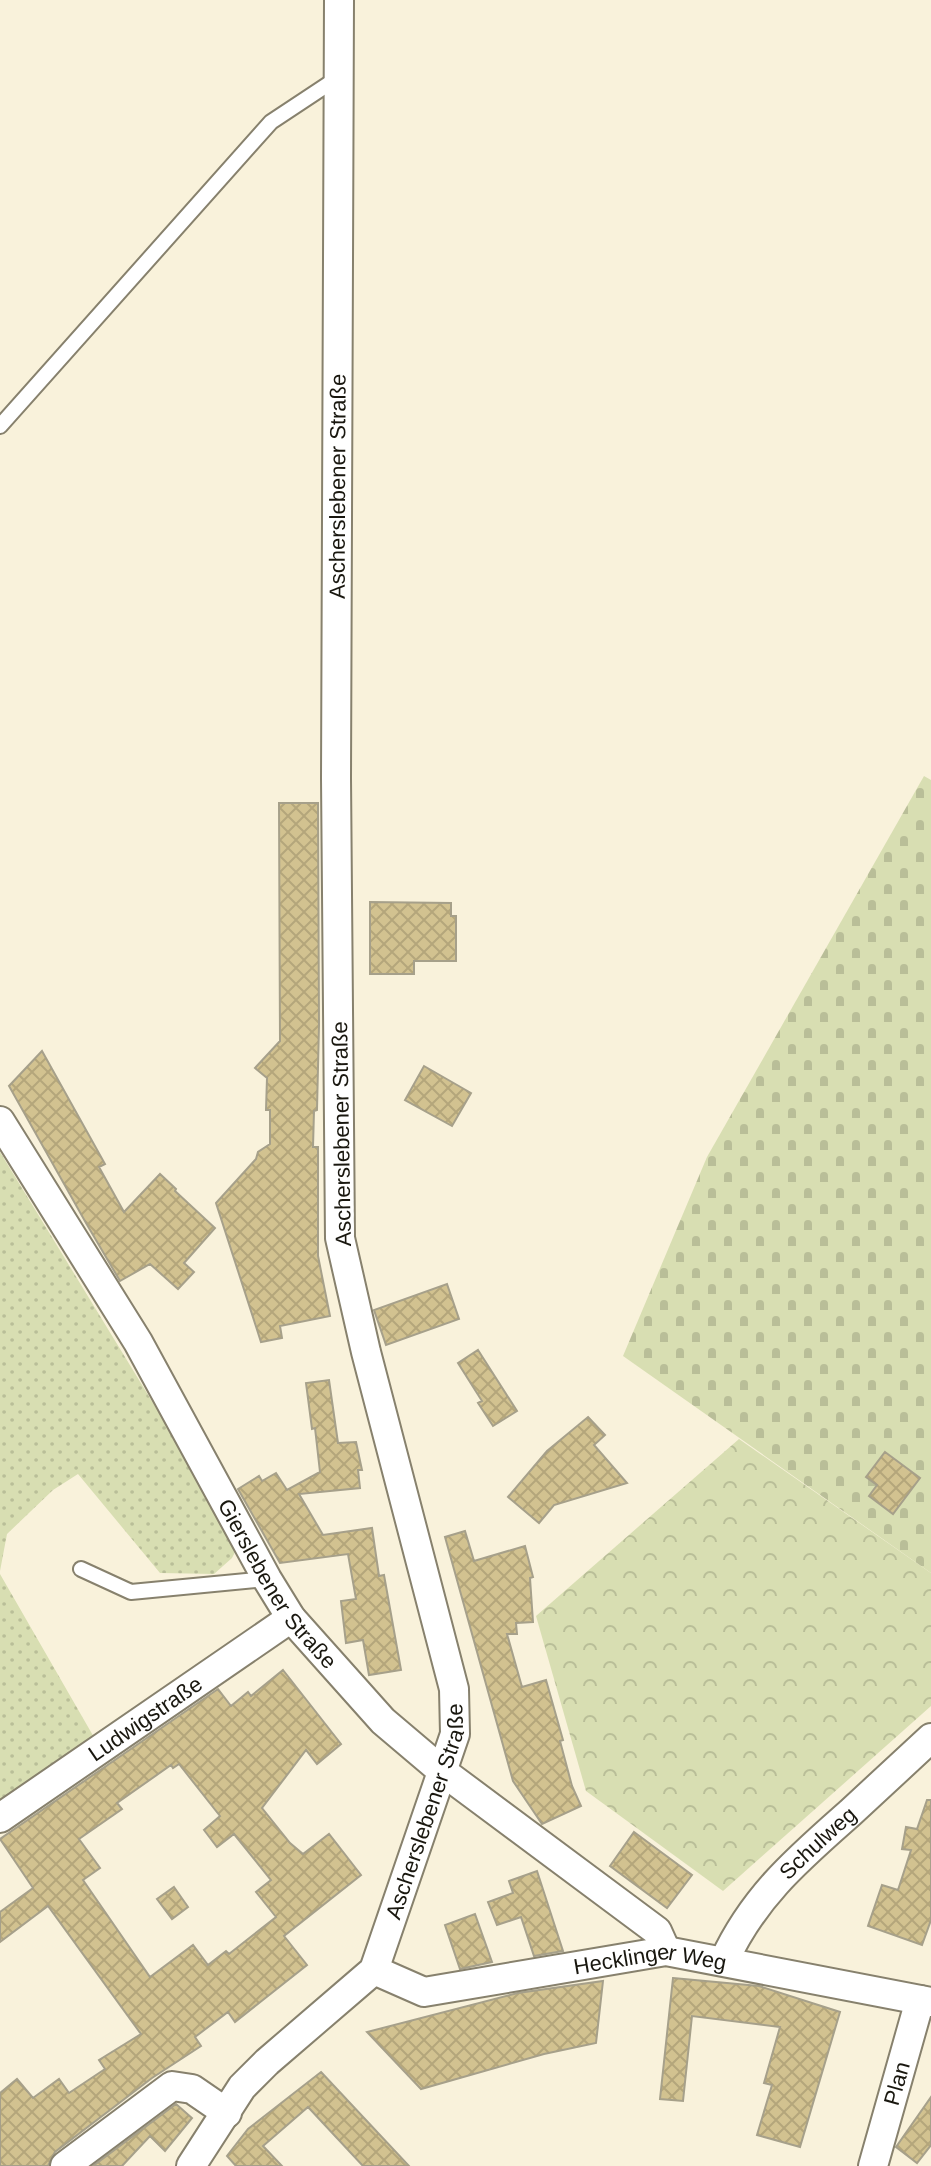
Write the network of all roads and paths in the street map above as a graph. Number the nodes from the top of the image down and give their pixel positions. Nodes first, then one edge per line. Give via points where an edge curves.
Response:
1 (339, 0) edge
2 (339, 76) junction
3 (0, 426) edge
4 (0, 1121) edge
5 (81, 1569) dead end
6 (267, 1579) junction
7 (291, 1618) junction
8 (931, 1738) edge
9 (442, 1771) junction
10 (0, 1818) edge
11 (666, 1951) junction
12 (724, 1961) junction
13 (374, 1970) junction
14 (926, 2001) edge
15 (227, 2113) junction
16 (65, 2166) edge
17 (191, 2166) edge
18 (873, 2166) edge

1 - 2 street, Ascherslebener Straße
2 - 3 lane via 271,122
2 - 9 street, Ascherslebener Straße via 340,1238 454,1689 455,1734
4 - 6 street, Gierslebener Straße via 138,1342
5 - 6 lane via 131,1592
6 - 7 street, Gierslebener Straße
7 - 9 street, Gierslebener Straße via 383,1721
7 - 10 street, Ludwigstraße
8 - 12 street, Schulweg via 783,1872 737,1932
9 - 11 street, Gierslebener Straße via 657,1931
9 - 13 street, Ascherslebener Straße
11 - 12 street, Hecklinger Weg
11 - 13 street, Hecklinger Weg via 424,1992
12 - 14 street, Hecklinger Weg
13 - 15 street via 267,2062 242,2087
14 - 18 street, Plan
15 - 16 street via 192,2089 172,2086
15 - 17 street

